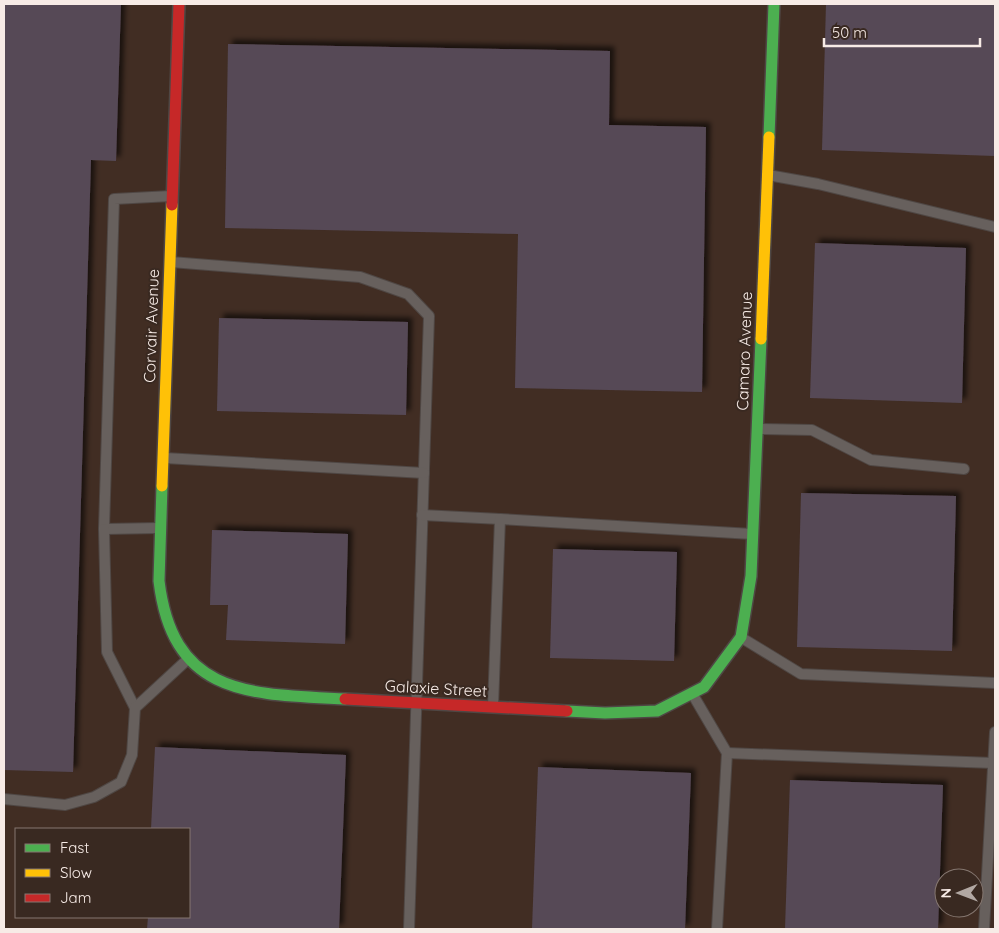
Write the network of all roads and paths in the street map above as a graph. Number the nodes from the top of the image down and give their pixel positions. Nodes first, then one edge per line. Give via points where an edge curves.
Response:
1 (179, 4) edge
2 (774, 4) edge
3 (767, 175) junction
4 (172, 196) junction
5 (995, 227) edge
6 (170, 262) junction
7 (757, 429) junction
8 (163, 458) junction
9 (964, 469) dead end
10 (424, 473) junction
11 (422, 515) junction
12 (500, 519) junction
13 (160, 528) junction
14 (104, 529) junction
15 (752, 534) junction
16 (741, 637) junction
17 (178, 645) joint
18 (188, 658) junction
19 (995, 683) edge
20 (704, 687) joint
21 (693, 694) junction
22 (416, 703) junction
23 (493, 707) junction
24 (135, 708) junction
25 (995, 732) edge
26 (727, 754) junction
27 (993, 763) junction
28 (4, 799) edge
29 (409, 929) edge
30 (717, 929) edge
31 (984, 929) edge

1 - 4 street, Corvair Avenue
2 - 3 street, Camaro Avenue
3 - 5 lane via 818,184
3 - 7 street, Camaro Avenue
4 - 6 street, Corvair Avenue
4 - 14 lane via 114,199
6 - 8 street, Corvair Avenue
6 - 10 lane via 360,277 408,294 429,316
7 - 9 lane via 812,430 871,460
7 - 15 street, Camaro Avenue
8 - 10 lane
8 - 13 street, Corvair Avenue
10 - 11 lane
11 - 12 lane
11 - 22 lane
12 - 15 lane
12 - 23 lane
13 - 14 lane
13 - 17 street, Corvair Avenue via 160,597
14 - 24 lane via 107,652
15 - 16 street, Camaro Avenue
16 - 19 lane via 801,674
16 - 20 street, Camaro Avenue
17 - 18 street, Galaxie Street
18 - 22 street, Galaxie Street via 219,682 246,691
18 - 24 lane
20 - 21 street, Galaxie Street
21 - 23 street, Galaxie Street via 657,711 604,713
21 - 26 lane
22 - 23 street, Galaxie Street
22 - 29 lane
24 - 28 lane via 132,754 121,782 94,797 65,805
25 - 27 lane
26 - 27 lane
26 - 30 lane
27 - 31 lane

